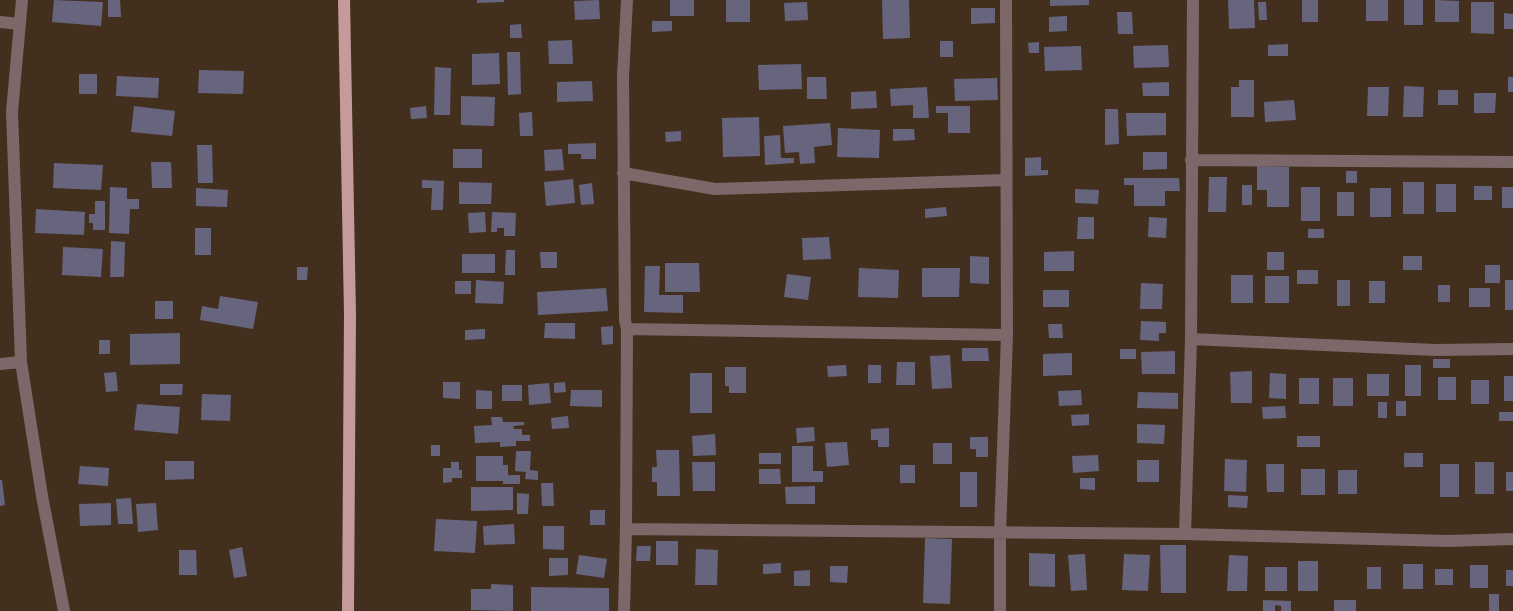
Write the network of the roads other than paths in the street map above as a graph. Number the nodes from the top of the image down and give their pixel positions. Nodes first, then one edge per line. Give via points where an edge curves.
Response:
1 (22, 0) edge
2 (344, 0) edge
3 (626, 0) edge
4 (1006, 0) edge
5 (1193, 0) edge
6 (0, 22) edge
7 (20, 24) junction
8 (1191, 160) junction
9 (1513, 162) edge
10 (623, 173) junction
11 (1006, 180) junction
12 (627, 329) junction
13 (1007, 335) junction
14 (1191, 339) junction
15 (1513, 349) edge
16 (21, 362) junction
17 (0, 364) edge
18 (626, 529) junction
19 (1000, 532) junction
20 (1185, 534) junction
21 (1513, 539) edge
22 (64, 611) edge
23 (348, 611) edge
24 (624, 611) edge
25 (1000, 611) edge

1 - 7 street
2 - 23 main road via 350,314
3 - 10 street
4 - 11 street
5 - 8 street
6 - 7 street
7 - 16 street via 12,112
8 - 9 street
8 - 14 street
10 - 11 street via 715,189
10 - 12 street
11 - 13 street
12 - 13 street
12 - 18 street
13 - 19 street
14 - 15 street via 1435,350
14 - 20 street
16 - 17 street
16 - 22 street
18 - 19 street
18 - 24 street
19 - 20 street
19 - 25 street
20 - 21 street via 1448,541

